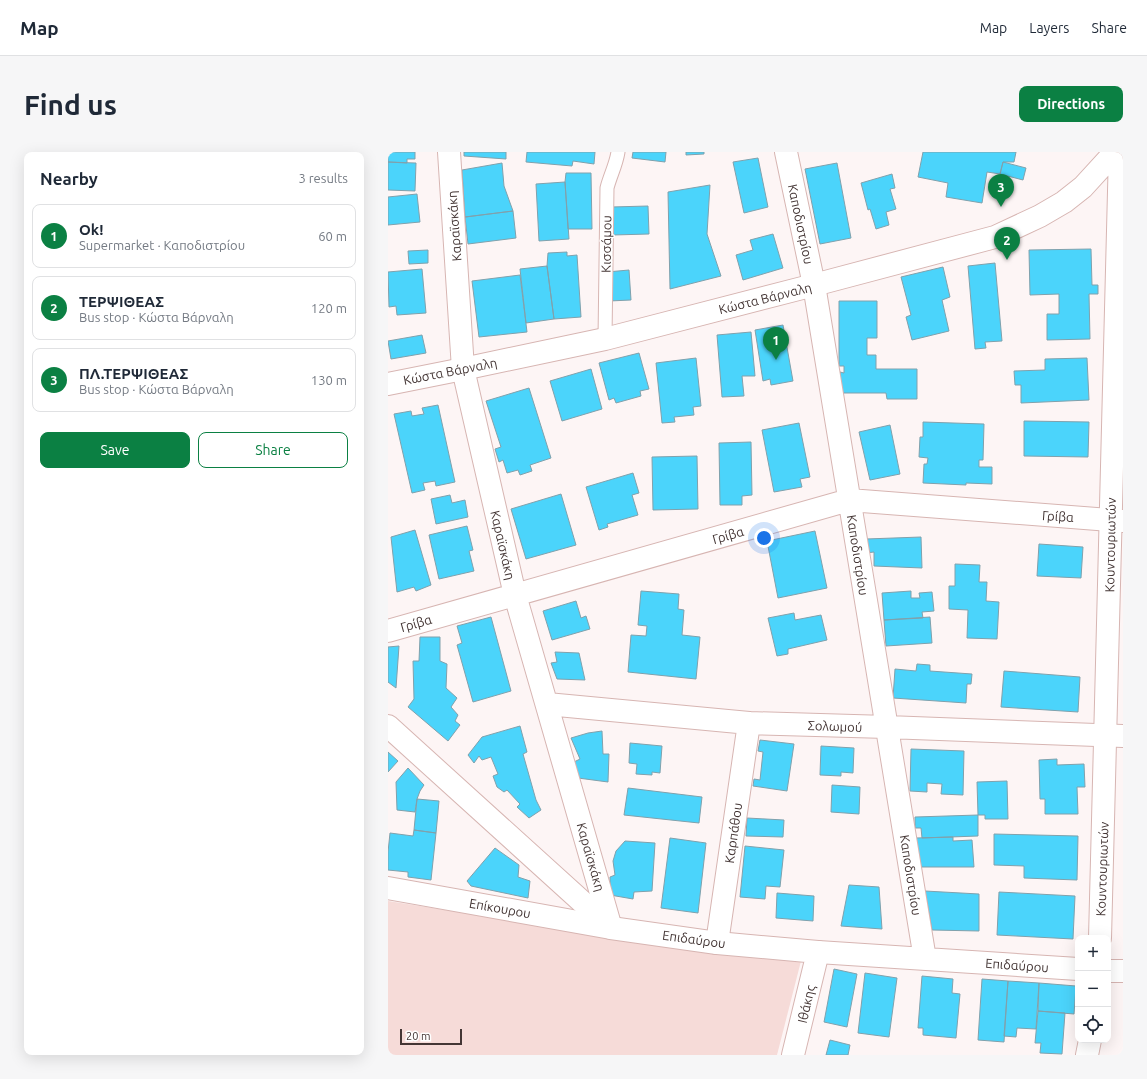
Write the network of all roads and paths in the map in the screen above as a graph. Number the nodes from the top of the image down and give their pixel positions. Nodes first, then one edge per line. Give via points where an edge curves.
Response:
1 (449, 152) edge
2 (618, 152) edge
3 (786, 152) edge
4 (1115, 152) edge
5 (1120, 152) edge
6 (814, 285) junction
7 (1119, 328) edge
8 (605, 339) junction
9 (463, 369) junction
10 (388, 384) edge
11 (849, 500) junction
12 (1117, 520) edge
13 (515, 595) junction
14 (388, 631) edge
15 (547, 704) junction
16 (749, 723) junction
17 (388, 726) edge
18 (887, 727) junction
19 (1114, 736) edge
20 (388, 888) edge
21 (611, 928) junction
22 (1100, 935) edge
23 (717, 943) junction
24 (818, 952) junction
25 (925, 959) junction
26 (1075, 969) edge
27 (1111, 971) edge
28 (1123, 971) edge
29 (1089, 1043) edge
30 (793, 1055) edge
31 (1087, 1055) edge

1 - 9 street, Καραϊσκάκη
2 - 8 lane, Κισσάμου via 607,188
3 - 6 street, Καποδιστρίου
4 - 6 street, Κώστα Βάρναλη via 1083,188 1064,202 995,237
5 - 7 street, Κουντουριωτών
6 - 8 street, Κώστα Βάρναλη
6 - 11 street, Καποδιστρίου
7 - 12 street, Κουντουριωτών
8 - 9 street, Κώστα Βάρναλη
9 - 10 street, Κώστα Βάρναλη
9 - 13 street, Καραϊσκάκη
11 - 12 street, Γρίβα
11 - 13 street, Γρίβα
11 - 18 street, Καποδιστρίου
12 - 19 street, Κουντουριωτών
13 - 14 street, Γρίβα
13 - 15 street, Καραϊσκάκη
15 - 16 street, Σολωμού
15 - 21 street, Καραϊσκάκη
16 - 18 street, Σολωμού
16 - 23 street, Καρπάθου
17 - 21 street
18 - 19 street, Σολωμού
18 - 25 street, Καποδιστρίου
19 - 22 street, Κουντουριωτών
20 - 21 street, Επίκουρου
21 - 23 street, Επιδαύρου
23 - 24 street, Επιδαύρου
24 - 25 street, Επιδαύρου
24 - 30 street, Ιθάκης
25 - 26 street, Επιδαύρου
27 - 28 street
29 - 31 street

